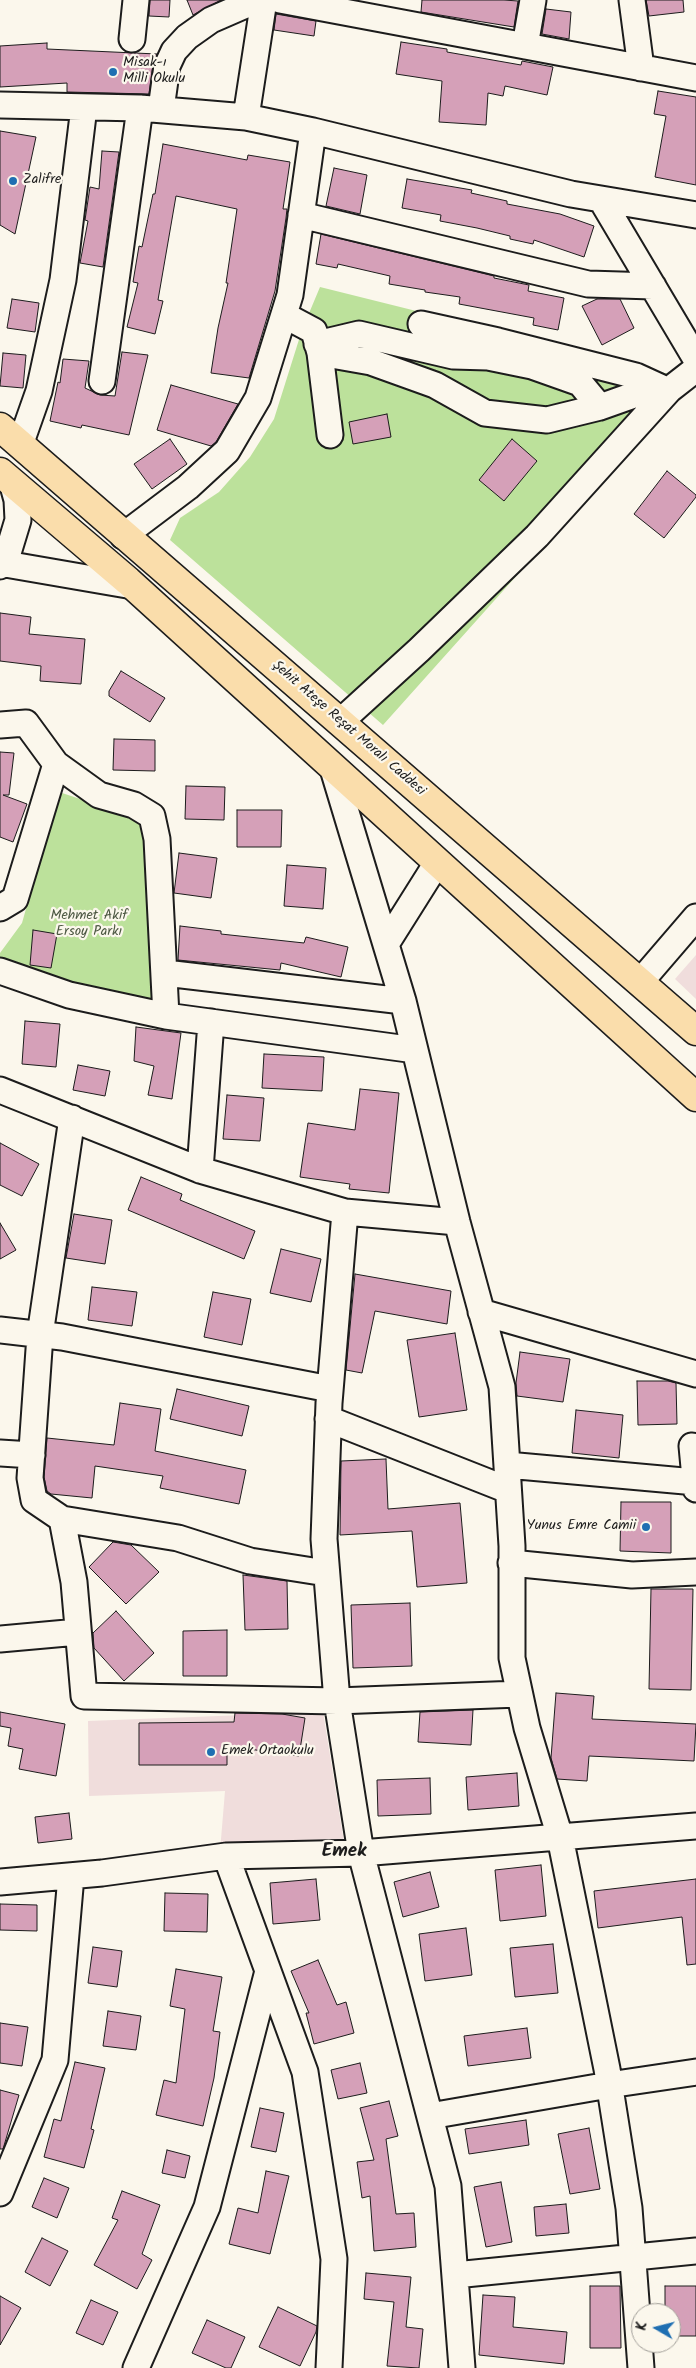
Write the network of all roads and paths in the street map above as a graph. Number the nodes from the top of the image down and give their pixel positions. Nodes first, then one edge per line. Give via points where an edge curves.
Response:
1 (136, 0) edge
2 (257, 0) edge
3 (264, 0) edge
4 (280, 0) edge
5 (533, 0) edge
6 (632, 0) edge
7 (132, 39) dead end
8 (525, 46) junction
9 (641, 68) junction
10 (696, 78) edge
11 (0, 105) edge
12 (84, 107) junction
13 (150, 109) junction
14 (246, 117) junction
15 (313, 131) junction
16 (601, 199) junction
17 (696, 214) edge
18 (301, 215) junction
19 (653, 286) junction
20 (284, 315) junction
21 (421, 324) dead end
22 (319, 348) junction
23 (696, 358) edge
24 (696, 369) edge
25 (102, 381) dead end
26 (659, 386) junction
27 (600, 407) junction
28 (0, 427) edge
29 (330, 435) dead end
30 (20, 445) junction
31 (6, 477) edge
32 (123, 536) junction
33 (1, 564) edge
34 (133, 586) junction
35 (340, 722) junction
36 (0, 725) edge
37 (56, 764) junction
38 (333, 769) junction
39 (438, 863) junction
40 (0, 908) edge
41 (696, 917) edge
42 (684, 942) edge
43 (386, 944) junction
44 (0, 970) edge
45 (165, 973) junction
46 (641, 981) junction
47 (403, 1002) junction
48 (166, 1016) junction
49 (211, 1022) junction
50 (696, 1031) edge
51 (415, 1050) junction
52 (0, 1090) edge
53 (696, 1097) edge
54 (72, 1118) junction
55 (200, 1170) junction
56 (345, 1212) junction
57 (457, 1222) junction
58 (481, 1312) junction
59 (0, 1330) edge
60 (40, 1335) junction
61 (696, 1374) edge
62 (330, 1389) junction
63 (328, 1419) junction
64 (692, 1446) dead end
65 (0, 1453) edge
66 (32, 1455) junction
67 (507, 1465) junction
68 (696, 1482) edge
69 (696, 1489) edge
70 (508, 1490) junction
71 (62, 1519) junction
72 (511, 1563) junction
73 (696, 1572) edge
74 (326, 1573) junction
75 (78, 1632) junction
76 (0, 1639) edge
77 (519, 1694) junction
78 (337, 1701) junction
79 (696, 1826) edge
80 (560, 1837) junction
81 (361, 1853) junction
82 (226, 1856) junction
83 (71, 1876) junction
84 (0, 1882) edge
85 (268, 1971) junction
86 (696, 2072) edge
87 (610, 2085) junction
88 (430, 2116) junction
89 (0, 2194) edge
90 (696, 2251) edge
91 (633, 2257) junction
92 (455, 2275) junction
93 (136, 2368) edge
94 (329, 2368) edge
95 (462, 2368) edge
96 (641, 2368) edge

1 - 7 street
2 - 13 street via 211,20 187,37 174,51
3 - 14 street
4 - 8 street
5 - 8 street
6 - 9 street
8 - 9 street
9 - 10 street
11 - 12 street
12 - 13 street
12 - 30 street via 63,280 39,391
13 - 14 street
13 - 25 street
14 - 15 street
15 - 16 street
15 - 18 street
16 - 17 street
16 - 19 street
18 - 19 street via 588,284
18 - 20 street via 290,295
19 - 23 street
20 - 22 street via 314,331
20 - 32 street via 258,398 228,452
21 - 26 street via 636,376
22 - 27 street via 435,385 485,413 548,420
22 - 27 street via 359,334 452,356 488,357 532,366 580,383
22 - 29 street
24 - 26 street
26 - 27 street
26 - 35 street via 536,536
28 - 30 main road, Şehit Ateşe Reşat Moralı Caddesi
30 - 32 main road, Şehit Ateşe Reşat Moralı Caddesi
31 - 33 street via 17,500 18,520 15,536
31 - 34 main road
32 - 35 main road, Şehit Ateşe Reşat Moralı Caddesi
33 - 34 street
34 - 38 main road
35 - 46 main road, Şehit Ateşe Reşat Moralı Caddesi
36 - 37 street via 26,723
37 - 40 street via 15,899
37 - 45 street via 99,795 134,805 152,816 157,839
38 - 39 main road
38 - 43 street
39 - 43 street
39 - 53 main road
41 - 42 street
42 - 46 street
43 - 47 street
44 - 48 street via 68,995
45 - 47 street
45 - 48 street
46 - 50 main road, Şehit Ateşe Reşat Moralı Caddesi
47 - 51 street
48 - 49 street
49 - 51 street
49 - 55 street
51 - 57 street
52 - 54 street
54 - 55 street
54 - 60 street
55 - 56 street
56 - 57 street
56 - 62 street
57 - 58 street
58 - 61 street
58 - 67 street via 502,1387
59 - 60 street
60 - 62 street
60 - 66 street
62 - 63 street
63 - 70 street
63 - 74 street
64 - 68 street
65 - 66 street
66 - 71 street via 30,1478 34,1500
67 - 68 street
67 - 70 street
68 - 69 street
70 - 72 street
71 - 74 street via 178,1538 250,1561
71 - 75 street via 74,1582
72 - 73 street via 632,1575
72 - 77 street via 512,1658
74 - 78 street
75 - 76 street
75 - 78 street via 84,1696
77 - 78 street
77 - 80 street
78 - 81 street
79 - 80 street
80 - 81 street
80 - 87 street
81 - 82 street
81 - 88 street
82 - 83 street
82 - 85 street
83 - 84 street
83 - 89 street via 55,2060
85 - 93 street via 207,2207
85 - 94 street via 307,2082 334,2258
86 - 87 street
87 - 88 street
87 - 91 street via 629,2208
88 - 92 street via 448,2186
90 - 91 street
91 - 92 street
91 - 96 street
92 - 95 street

